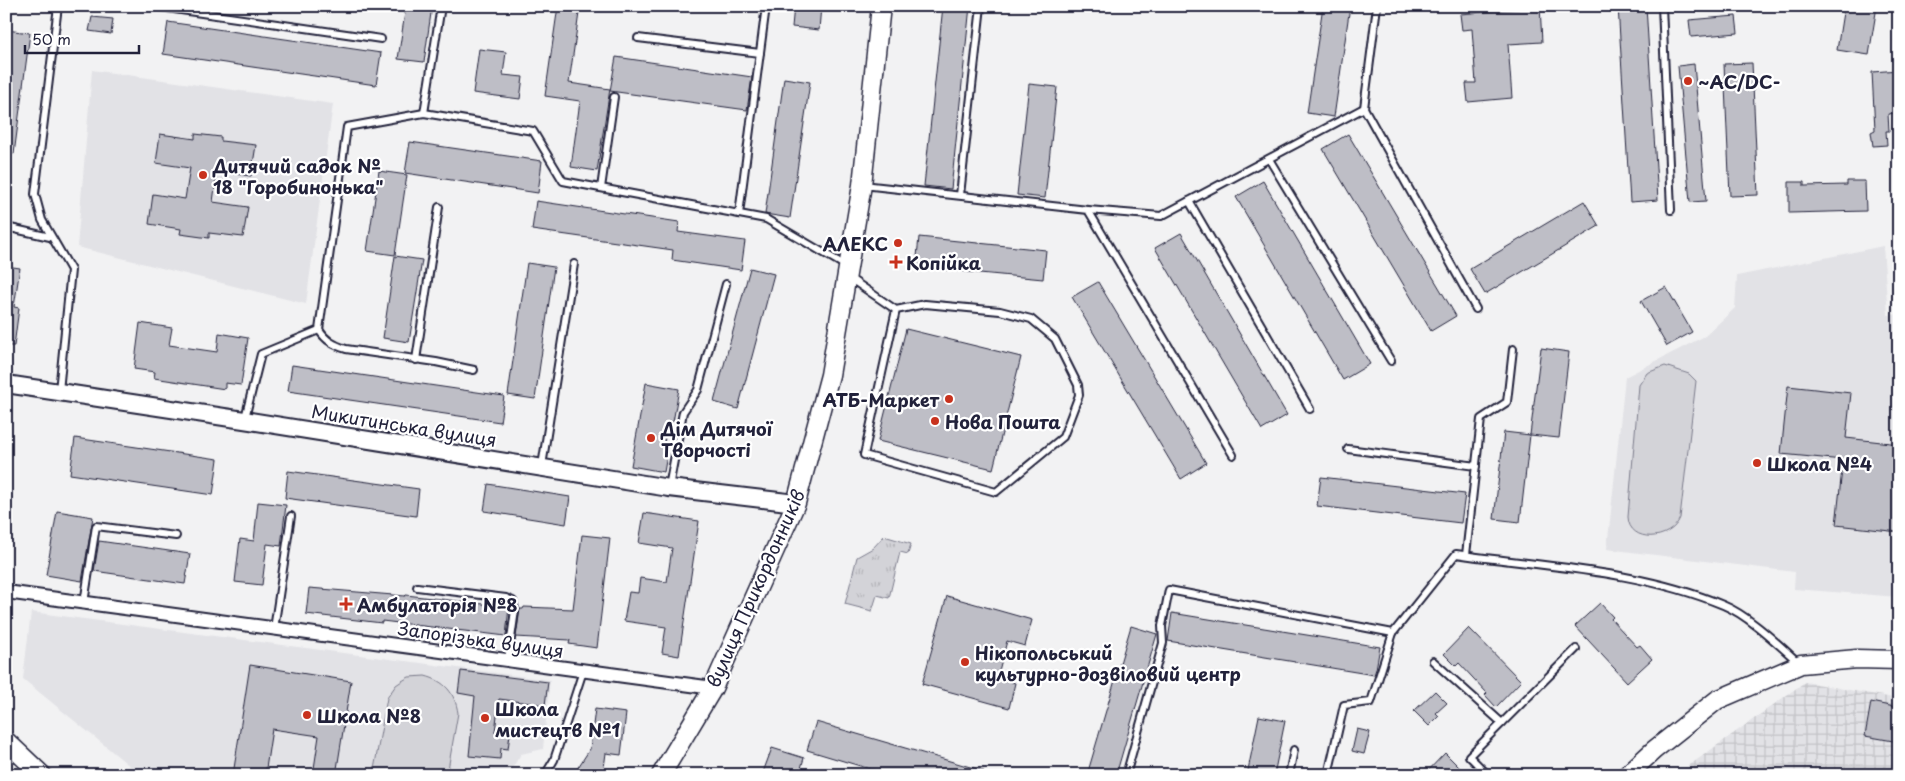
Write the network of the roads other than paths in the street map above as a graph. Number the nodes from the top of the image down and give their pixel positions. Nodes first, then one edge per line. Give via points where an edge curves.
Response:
1 (58, 6) edge
2 (154, 6) edge
3 (440, 6) edge
4 (766, 6) edge
5 (881, 6) edge
6 (981, 6) edge
7 (1377, 6) edge
8 (1662, 6) edge
9 (638, 38) dead end
10 (381, 39) dead end
11 (760, 53) junction
12 (614, 97) dead end
13 (1364, 108) junction
14 (424, 113) junction
15 (1269, 159) junction
16 (862, 185) junction
17 (601, 188) junction
18 (960, 195) junction
19 (1189, 201) junction
20 (439, 207) dead end
21 (1088, 210) junction
22 (1671, 210) dead end
23 (739, 214) junction
24 (6, 227) edge
25 (50, 237) junction
26 (574, 264) dead end
27 (847, 272) junction
28 (726, 284) dead end
29 (1476, 309) dead end
30 (896, 310) junction
31 (319, 330) junction
32 (1513, 350) dead end
33 (416, 360) junction
34 (1391, 360) dead end
35 (474, 370) dead end
36 (6, 384) edge
37 (59, 392) junction
38 (1310, 409) dead end
39 (244, 420) junction
40 (1348, 449) dead end
41 (1233, 456) dead end
42 (1476, 466) junction
43 (541, 468) junction
44 (669, 488) junction
45 (796, 503) junction
46 (291, 516) dead end
47 (176, 536) dead end
48 (1466, 555) junction
49 (417, 587) dead end
50 (6, 592) edge
51 (84, 604) junction
52 (274, 629) junction
53 (1393, 633) junction
54 (1576, 649) dead end
55 (508, 660) junction
56 (1899, 660) edge
57 (1433, 661) dead end
58 (1801, 664) junction
59 (583, 671) junction
60 (713, 688) junction
61 (1502, 723) junction
62 (6, 741) edge
63 (1294, 750) dead end
64 (42, 775) edge
65 (545, 775) edge
66 (661, 775) edge
67 (1126, 775) edge
68 (1289, 775) edge
69 (1328, 775) edge
70 (1488, 775) edge
71 (1627, 775) edge

1 - 25 lane via 35,194
2 - 10 lane
3 - 14 lane
4 - 11 lane
5 - 16 main road, вулиця Прикордонників
6 - 18 lane
7 - 13 lane
8 - 22 lane
9 - 11 lane
11 - 23 lane
12 - 17 lane
13 - 15 lane
13 - 29 lane
14 - 17 lane via 533,131 563,182
14 - 31 lane via 348,127
15 - 19 lane
15 - 34 lane
16 - 18 lane
16 - 27 main road, вулиця Прикордонників
17 - 23 lane
18 - 21 lane
19 - 21 lane via 1161,216
19 - 38 lane
20 - 33 lane
21 - 41 lane
23 - 27 lane via 766,219
24 - 25 lane
25 - 37 lane via 71,270
26 - 43 lane
27 - 30 lane
27 - 45 main road, вулиця Прикордонників via 830,375
28 - 44 lane via 698,390 683,412
30 - 30 lane via 864,455 996,492 1063,437 1079,394 1078,385 1055,339 1031,319 1000,311 925,304
31 - 33 lane via 324,338 346,349
31 - 39 lane via 261,354
32 - 42 lane via 1507,402 1481,419
33 - 35 lane
36 - 37 street, Микитинська вулиця
37 - 39 street, Микитинська вулиця
39 - 43 street, Микитинська вулиця
40 - 42 lane
42 - 48 lane
43 - 44 street, Микитинська вулиця
44 - 45 street, Микитинська вулиця
45 - 60 main road, вулиця Прикордонників
46 - 52 lane
47 - 51 lane via 96,526
48 - 53 lane via 1456,554
48 - 58 lane via 1654,582 1725,605 1760,628
49 - 55 lane via 513,601 515,610
50 - 51 street, Запорізька вулиця
51 - 52 street, Запорізька вулиця
52 - 55 street, Запорізька вулиця
53 - 67 lane via 1169,590 1162,626 1163,643
53 - 69 lane via 1370,702 1344,705
54 - 61 lane
55 - 59 street, Запорізька вулиця
56 - 58 main road via 1857,659
57 - 61 lane
58 - 71 main road via 1717,700
59 - 60 street, Запорізька вулиця
59 - 65 lane via 554,760
60 - 66 main road, вулиця Прикордонників
61 - 70 lane via 1469,756
62 - 64 main road
63 - 68 lane

